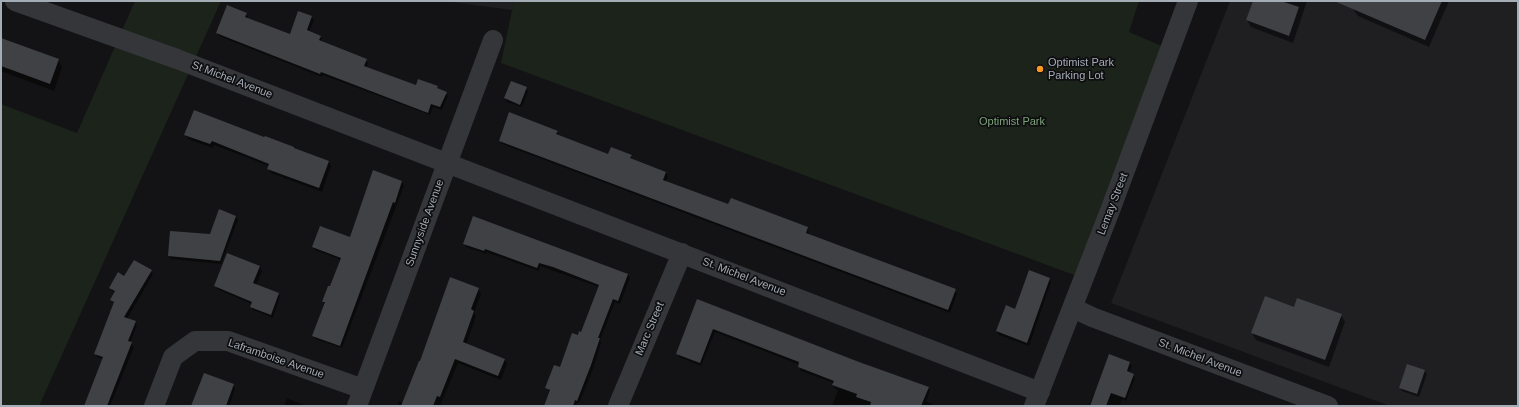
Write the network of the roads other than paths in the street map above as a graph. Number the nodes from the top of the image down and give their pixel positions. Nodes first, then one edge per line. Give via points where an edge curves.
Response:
1 (15, 1) edge
2 (1188, 1) edge
3 (493, 40) dead end
4 (447, 164) junction
5 (682, 253) junction
6 (1073, 308) junction
7 (360, 397) edge
8 (1037, 399) edge
9 (154, 406) edge
10 (618, 406) edge
11 (1328, 406) edge

1 - 4 street, St Michel Avenue via 178,59
2 - 6 street, Lemay Street
3 - 4 street, Sunnyside Avenue
4 - 5 street, St. Michel Avenue
4 - 7 street, Sunnyside Avenue
5 - 8 street, St. Michel Avenue
5 - 10 street, Marc Street
6 - 8 street, Lemay Street
6 - 11 street, St. Michel Avenue
7 - 9 street, Laframboise Avenue via 228,341 196,341 173,357

